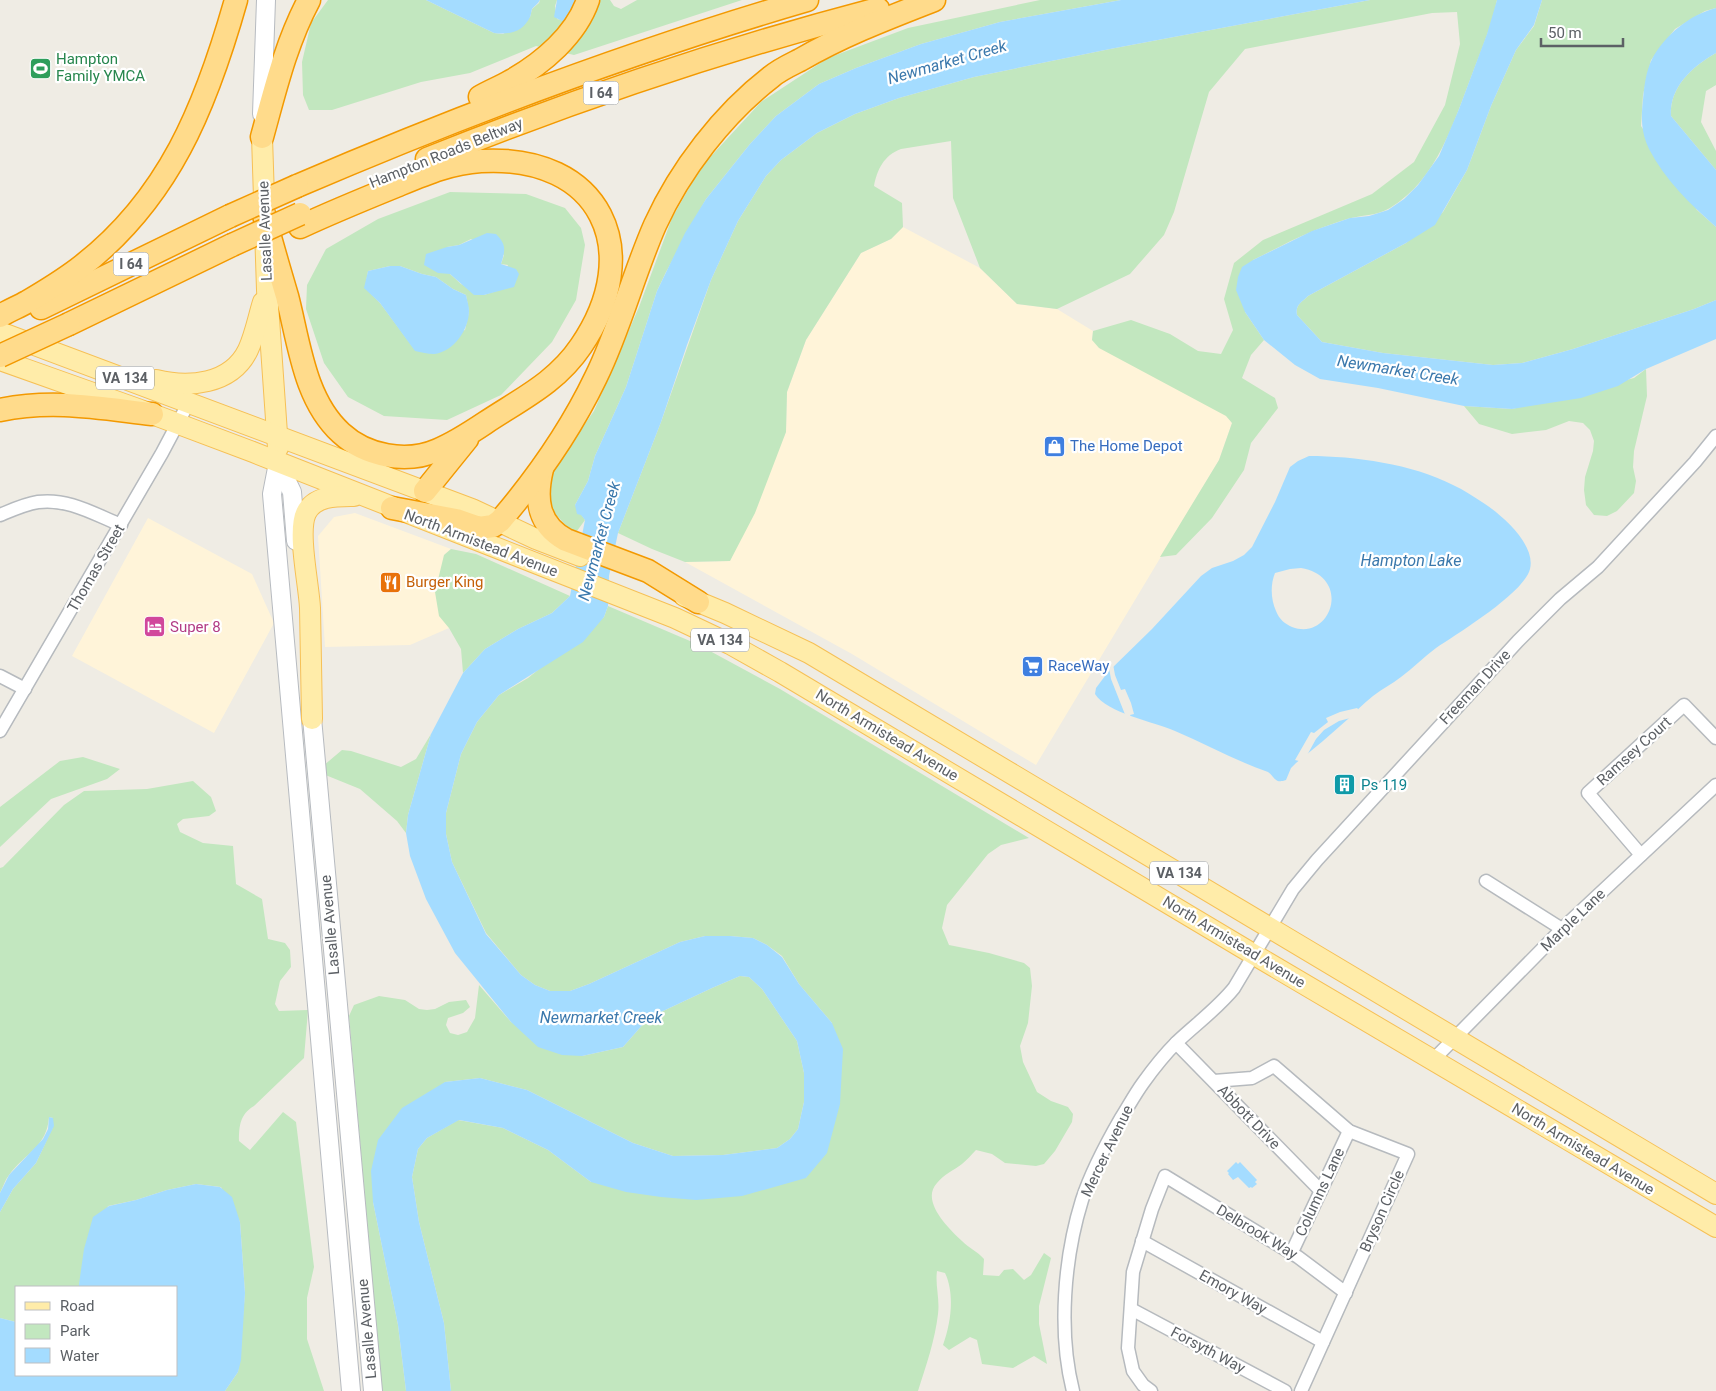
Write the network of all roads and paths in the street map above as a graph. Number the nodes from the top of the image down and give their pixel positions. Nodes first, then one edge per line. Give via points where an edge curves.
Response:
1 (236, 0) edge
2 (266, 0) edge
3 (309, 0) edge
4 (588, 0) edge
5 (807, 0) edge
6 (911, 0) edge
7 (934, 0) edge
8 (262, 136) junction
9 (415, 136) junction
10 (264, 215) junction
11 (300, 220) junction
12 (267, 290) junction
13 (16, 312) edge
14 (0, 330) edge
15 (0, 356) edge
16 (0, 360) edge
17 (104, 371) junction
18 (189, 402) junction
19 (0, 410) edge
20 (152, 414) junction
21 (178, 424) junction
22 (470, 434) junction
23 (1716, 436) edge
24 (277, 437) junction
25 (278, 463) junction
26 (543, 465) junction
27 (426, 491) junction
28 (362, 496) junction
29 (392, 508) junction
30 (0, 515) edge
31 (500, 521) junction
32 (121, 525) junction
33 (571, 547) junction
34 (698, 602) joint
35 (0, 676) edge
36 (25, 689) junction
37 (312, 719) junction
38 (0, 731) edge
39 (1716, 738) edge
40 (1716, 785) edge
41 (1641, 855) junction
42 (1486, 881) dead end
43 (1269, 927) junction
44 (1562, 929) junction
45 (1253, 954) junction
46 (1453, 1038) junction
47 (1176, 1043) junction
48 (1433, 1060) junction
49 (1214, 1081) junction
50 (1349, 1130) junction
51 (1321, 1191) junction
52 (1716, 1194) edge
53 (1716, 1227) edge
54 (1142, 1241) junction
55 (1291, 1254) junction
56 (1346, 1293) junction
57 (1131, 1309) junction
58 (1323, 1342) junction
59 (351, 1391) edge
60 (373, 1391) edge
61 (1073, 1391) edge
62 (1152, 1391) edge
63 (1285, 1391) edge
64 (1301, 1391) edge

1 - 13 highway via 220,56 196,117 163,179 133,218 98,252
2 - 8 main road, Lasalle Avenue
3 - 8 highway via 287,50
4 - 9 highway via 577,23 549,54 511,81
5 - 9 highway, Hampton Roads Beltway / I 64 via 648,50
6 - 11 highway, Hampton Roads Beltway / I 64 via 819,24 600,93 395,172
7 - 26 highway via 822,47 772,76 735,108 687,168 656,224 596,378
8 - 10 main road, Lasalle Avenue
9 - 13 highway, Hampton Roads Beltway / I 64, bridge
10 - 12 main road, Lasalle Avenue
10 - 22 highway via 308,376 322,410 339,432 360,447 376,453 408,457 438,450
11 - 15 highway, Hampton Roads Beltway / I 64, bridge via 234,251 166,277
11 - 22 highway via 356,202 441,167 483,161 528,164 550,170 577,186 594,204 610,241 611,262 603,305 592,328 564,368 546,384
12 - 17 main road via 244,357 232,370 216,379 178,384
12 - 24 main road, Lasalle Avenue
13 - 14 highway, Hampton Roads Beltway / I 64
14 - 17 main road, North Armistead Avenue / VA 134
16 - 20 main road, North Armistead Avenue / VA 134
17 - 18 main road, North Armistead Avenue / VA 134
18 - 21 street, Thomas Street
18 - 24 main road, North Armistead Avenue / VA 134
19 - 20 highway via 65,404
20 - 21 main road, North Armistead Avenue / VA 134
21 - 25 main road, North Armistead Avenue / VA 134
21 - 32 street, Thomas Street
22 - 27 highway
23 - 43 street, Freeman Drive via 1598,567 1546,611 1393,775 1292,889
24 - 25 main road, Lasalle Avenue
24 - 27 main road, North Armistead Avenue / VA 134
25 - 28 main road, North Armistead Avenue / VA 134
25 - 37 main road, Lasalle Avenue via 292,492
25 - 59 main road, Lasalle Avenue via 272,494
26 - 31 highway
26 - 33 highway via 538,485 540,509 556,535
27 - 31 main road, North Armistead Avenue / VA 134
28 - 29 main road, North Armistead Avenue / VA 134
28 - 37 main road via 331,496 310,508 304,518
29 - 31 highway via 456,520 479,528
29 - 45 main road, North Armistead Avenue / VA 134 via 623,597 722,641 780,672
30 - 32 street via 38,502 60,502
31 - 33 main road, North Armistead Avenue / VA 134 via 536,539
32 - 36 street, Thomas Street
33 - 34 highway via 632,571 648,571
34 - 43 main road, North Armistead Avenue / VA 134 via 809,653
35 - 36 street
36 - 38 street, Thomas Street
37 - 60 main road, Lasalle Avenue
39 - 41 street, Ramsey Court via 1684,706 1588,793
40 - 41 street, Marple Lane
41 - 44 street, Marple Lane
42 - 44 street
43 - 45 street, Freeman Drive
43 - 46 main road, North Armistead Avenue / VA 134
44 - 46 street, Marple Lane
45 - 47 street, Mercer Avenue via 1223,1001
45 - 48 main road, North Armistead Avenue / VA 134
46 - 48 street, Marple Lane
46 - 52 main road, North Armistead Avenue / VA 134
47 - 49 street, Abbott Drive
47 - 61 street, Mercer Avenue via 1142,1083 1097,1164 1082,1200 1069,1258 1065,1305 1066,1344
48 - 53 main road, North Armistead Avenue / VA 134
49 - 50 street, Bryson Circle via 1252,1078 1274,1066
49 - 51 street, Abbott Drive
50 - 51 street, Columns Lane
50 - 56 street, Bryson Circle via 1408,1154
51 - 55 street, Columns Lane
54 - 55 street, Delbrook Way via 1165,1176
54 - 57 street via 1133,1272
54 - 58 street, Emory Way
55 - 56 street, Delbrook Way
56 - 58 street, Bryson Circle
57 - 62 street via 1128,1348 1133,1371 1142,1385
57 - 63 street, Forsyth Way
58 - 64 street, Bryson Circle

